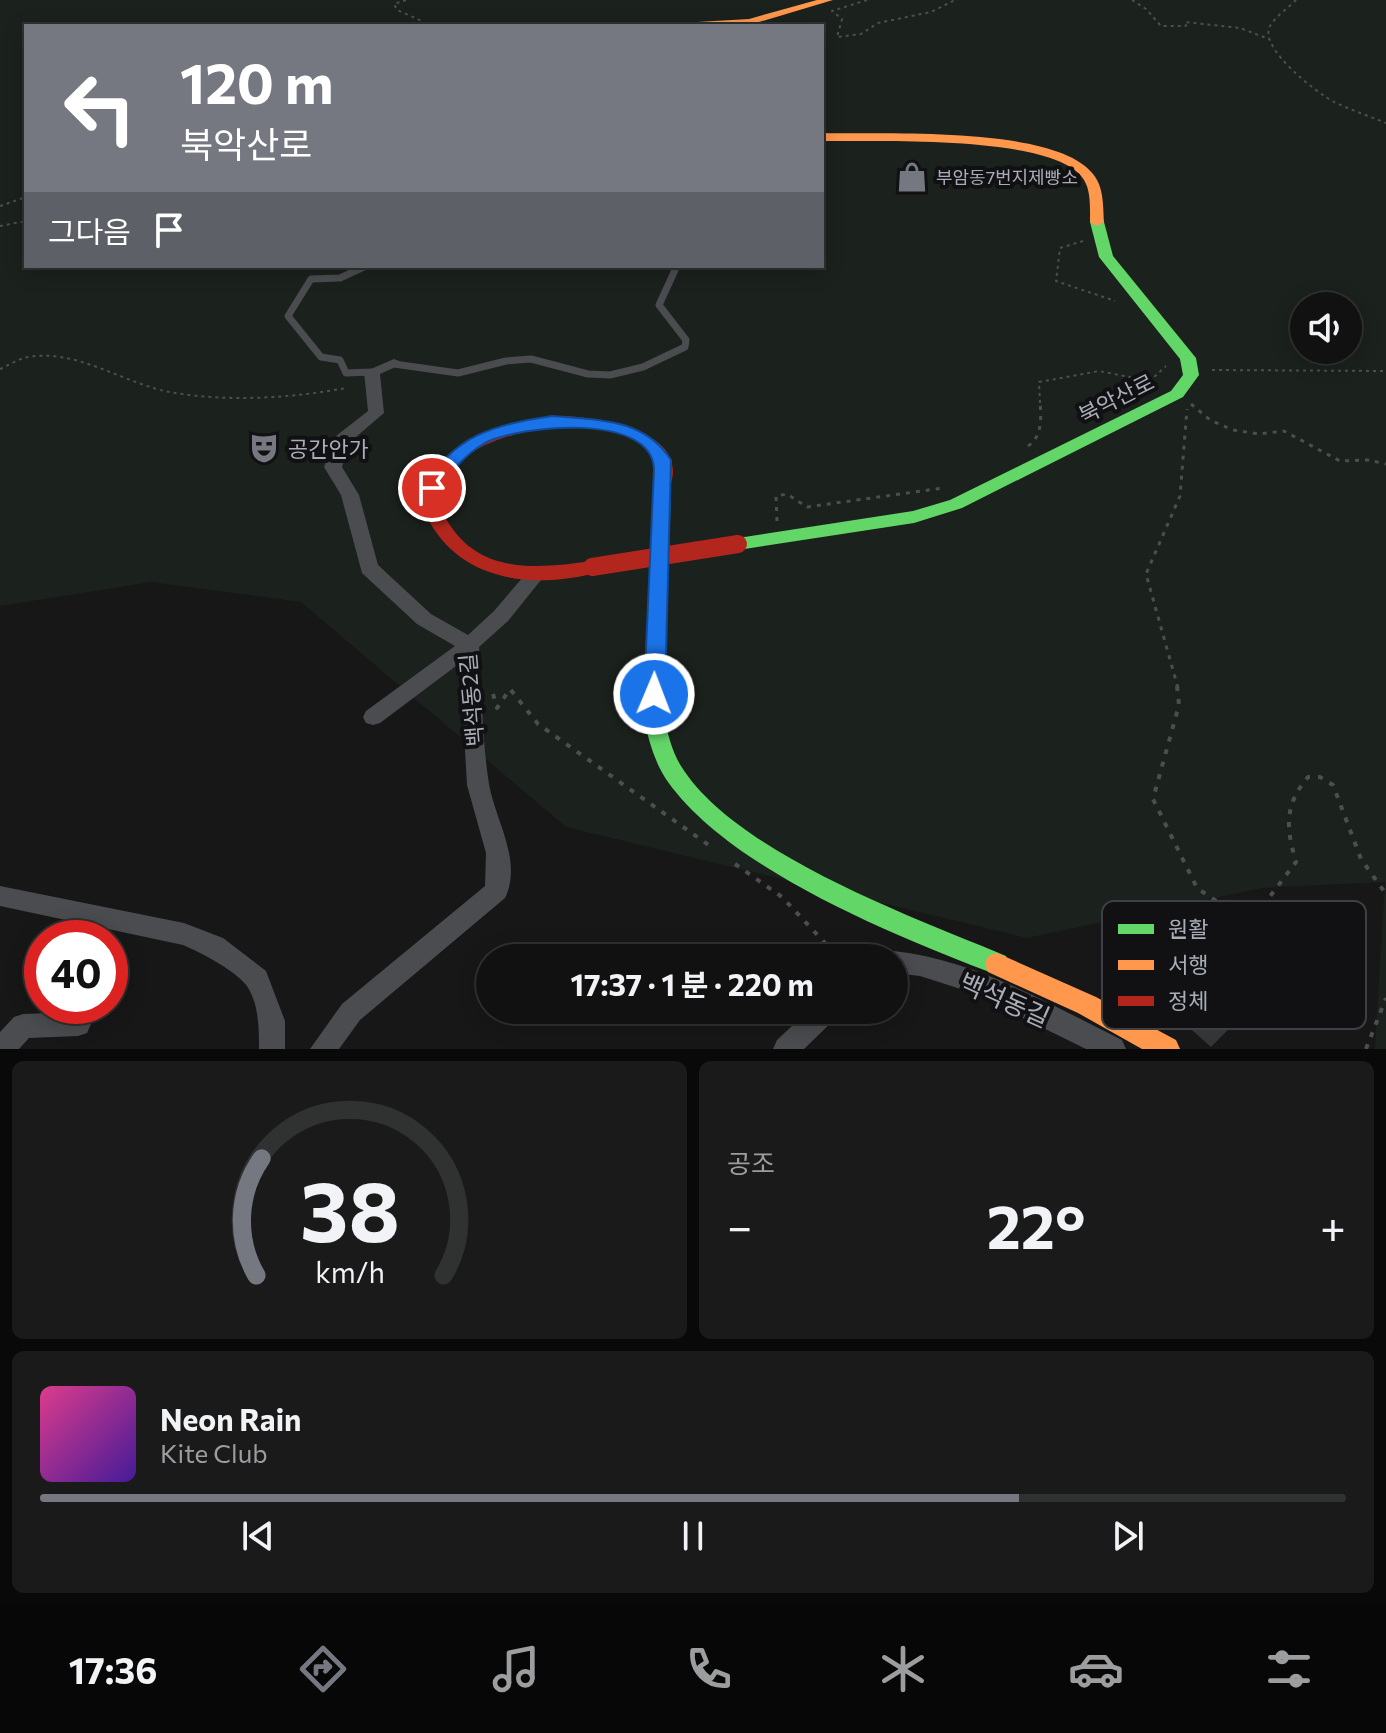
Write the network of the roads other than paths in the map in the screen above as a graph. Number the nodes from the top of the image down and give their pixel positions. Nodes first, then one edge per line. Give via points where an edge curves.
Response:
1 (828, 0) edge
2 (714, 24) edge
3 (824, 137) edge
4 (362, 268) edge
5 (675, 270) dead end
6 (394, 364) joint
7 (373, 376) junction
8 (536, 575) junction
9 (469, 645) junction
10 (373, 717) dead end
11 (0, 896) edge
12 (908, 963) edge
13 (1102, 1013) edge
14 (78, 1024) dead end
15 (812, 1024) edge
16 (1131, 1029) edge
17 (2, 1049) edge
18 (272, 1049) edge
19 (323, 1049) edge
20 (786, 1049) edge
21 (1113, 1049) edge
22 (1167, 1049) edge

1 - 2 street via 749,22
3 - 8 street, 북악산로, bridge via 993,144 1060,155 1076,163 1091,179 1106,259 1182,347 1191,367 1188,382 1177,394 993,488 914,517
4 - 7 lane via 340,278 311,279 288,316 321,357 340,360 346,373
5 - 6 lane via 659,305 686,340 685,347 659,362 598,375 549,360 519,359 465,372
6 - 7 street
7 - 9 street, 백석동2길 via 376,413 342,440 333,467 350,495 369,568 424,619
8 - 9 street
8 - 13 street, 북악산로 via 488,566 467,556 444,534 431,501 445,466 476,441 499,431 552,421 600,425 638,435 653,446 663,460 654,720 679,781 738,834 784,865
9 - 10 street
9 - 19 street, 백석동2길 via 478,785 498,853 497,891 351,1012
11 - 18 street via 184,934 214,946 257,979 272,1021
12 - 21 street, 백석동길 via 1000,994
14 - 17 street via 23,1026
15 - 20 street
16 - 22 street, 북악산로

